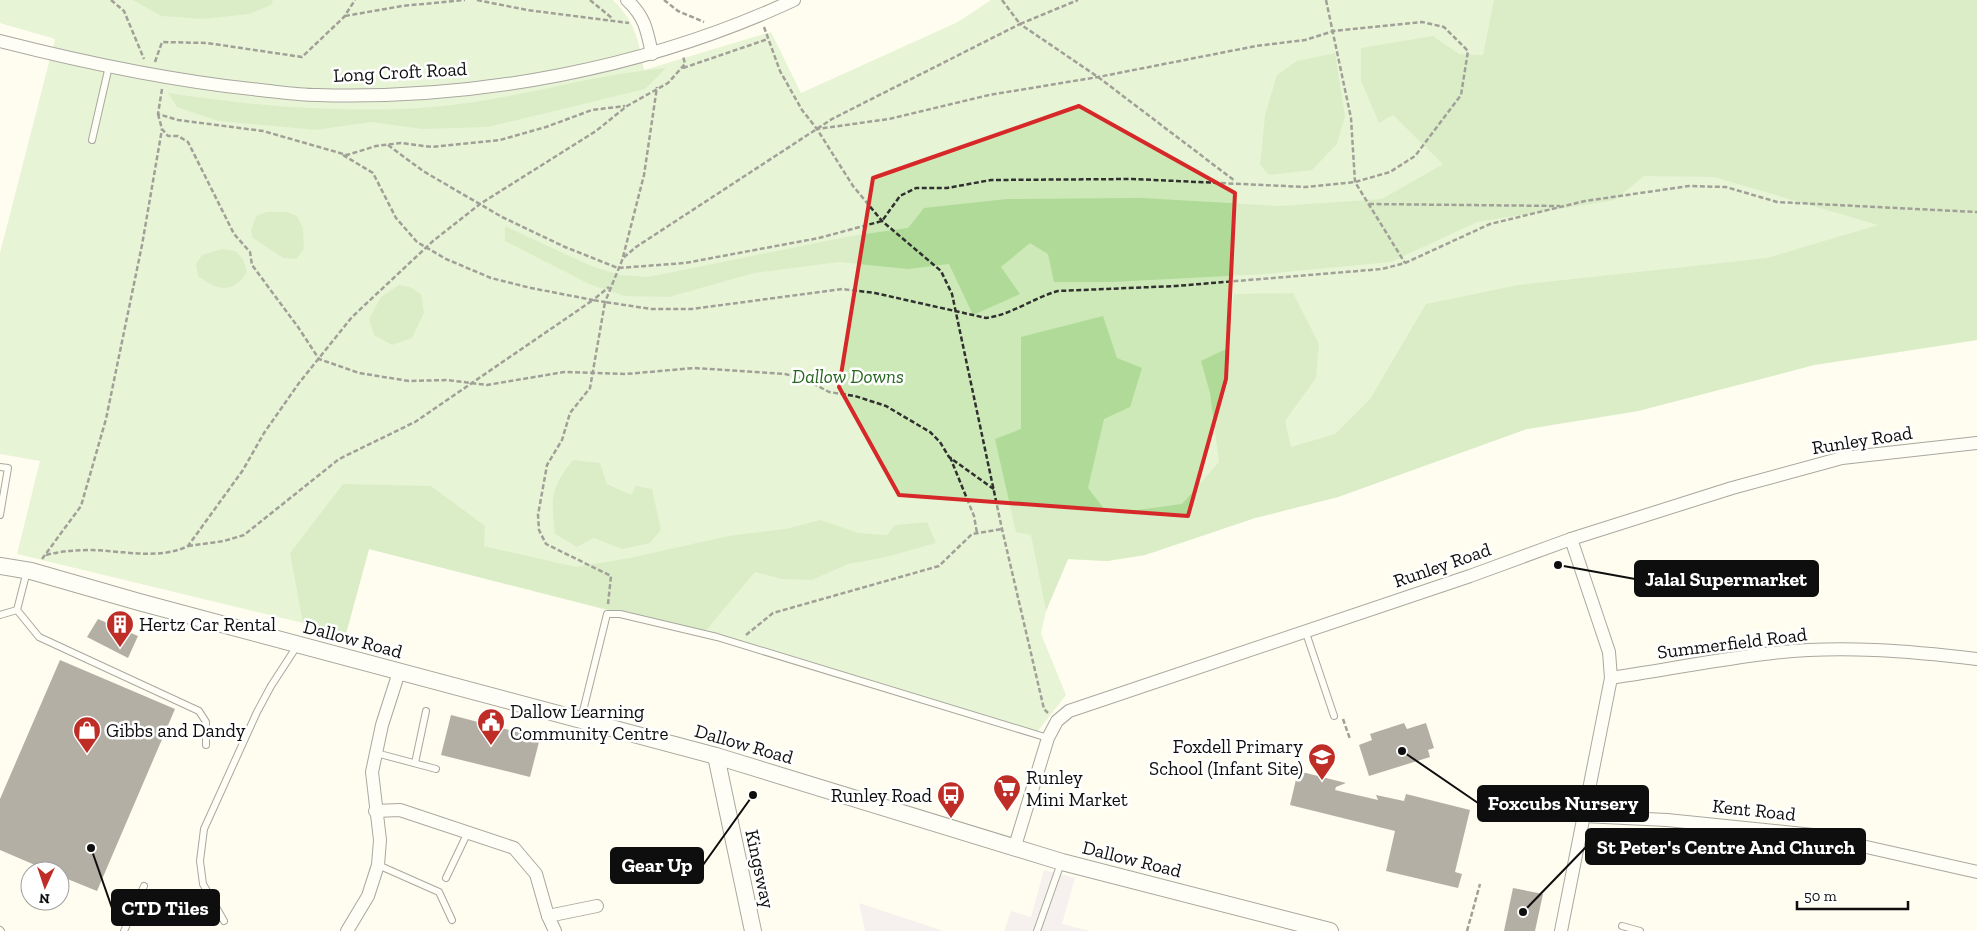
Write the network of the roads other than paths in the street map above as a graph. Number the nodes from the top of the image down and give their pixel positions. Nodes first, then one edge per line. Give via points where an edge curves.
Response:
1 (627, 0) edge
2 (794, 0) edge
3 (0, 41) edge
4 (652, 54) junction
5 (109, 66) junction
6 (92, 140) dead end
7 (1977, 443) edge
8 (0, 467) edge
9 (0, 515) edge
10 (1571, 539) junction
11 (0, 566) edge
12 (27, 570) junction
13 (17, 610) junction
14 (0, 615) edge
15 (1305, 630) junction
16 (298, 644) junction
17 (1977, 659) edge
18 (399, 672) junction
19 (1611, 678) junction
20 (426, 711) dead end
21 (1334, 716) dead end
22 (580, 720) junction
23 (1048, 738) junction
24 (206, 744) dead end
25 (376, 753) junction
26 (716, 756) junction
27 (415, 763) junction
28 (436, 769) dead end
29 (375, 811) junction
30 (1583, 816) junction
31 (468, 832) junction
32 (1015, 846) junction
33 (1062, 862) junction
34 (378, 865) junction
35 (1977, 872) edge
36 (446, 878) dead end
37 (144, 886) dead end
38 (597, 906) dead end
39 (548, 916) junction
40 (452, 920) dead end
41 (224, 921) dead end
42 (1622, 926) dead end
43 (124, 931) edge
44 (347, 931) edge
45 (555, 931) edge
46 (753, 931) edge
47 (1037, 931) edge
48 (1330, 931) edge
49 (1560, 931) edge
50 (1640, 931) edge

1 - 4 street via 640,12
2 - 4 street, Long Croft Road via 760,16
3 - 5 street, Long Croft Road
4 - 5 street, Long Croft Road via 552,77 433,92 316,95 199,84
5 - 6 lane
7 - 10 street, Runley Road via 1842,458 1732,488
8 - 9 lane via 8,468
10 - 15 street, Runley Road
10 - 19 street via 1609,652
11 - 12 street, Dallow Road
12 - 13 lane
12 - 16 street, Dallow Road
13 - 14 lane
13 - 24 lane via 39,637 199,711 206,722
15 - 21 lane
15 - 23 street, Runley Road via 1068,712 1056,720
16 - 18 street, Dallow Road
16 - 41 lane via 266,695 204,829 200,862 203,884
17 - 19 street, Summerfield Road via 1856,649 1774,653
18 - 22 street, Dallow Road
18 - 25 street
19 - 30 street
20 - 27 lane
22 - 23 lane via 607,614 620,614 736,643
22 - 26 street, Dallow Road
23 - 32 street
25 - 27 lane
25 - 29 street via 372,772
26 - 32 street, Dallow Road
26 - 46 street, Kingsway
27 - 28 lane
29 - 31 street via 400,810
29 - 34 street via 380,840
30 - 35 street, Kent Road via 1667,820 1813,835
30 - 49 street
31 - 36 lane
31 - 39 street via 514,848 536,874
32 - 33 street, Dallow Road
33 - 47 lane
33 - 48 street, Dallow Road
34 - 40 lane via 439,892
34 - 44 street via 368,896
37 - 43 lane
38 - 39 street
39 - 45 street
42 - 50 lane

